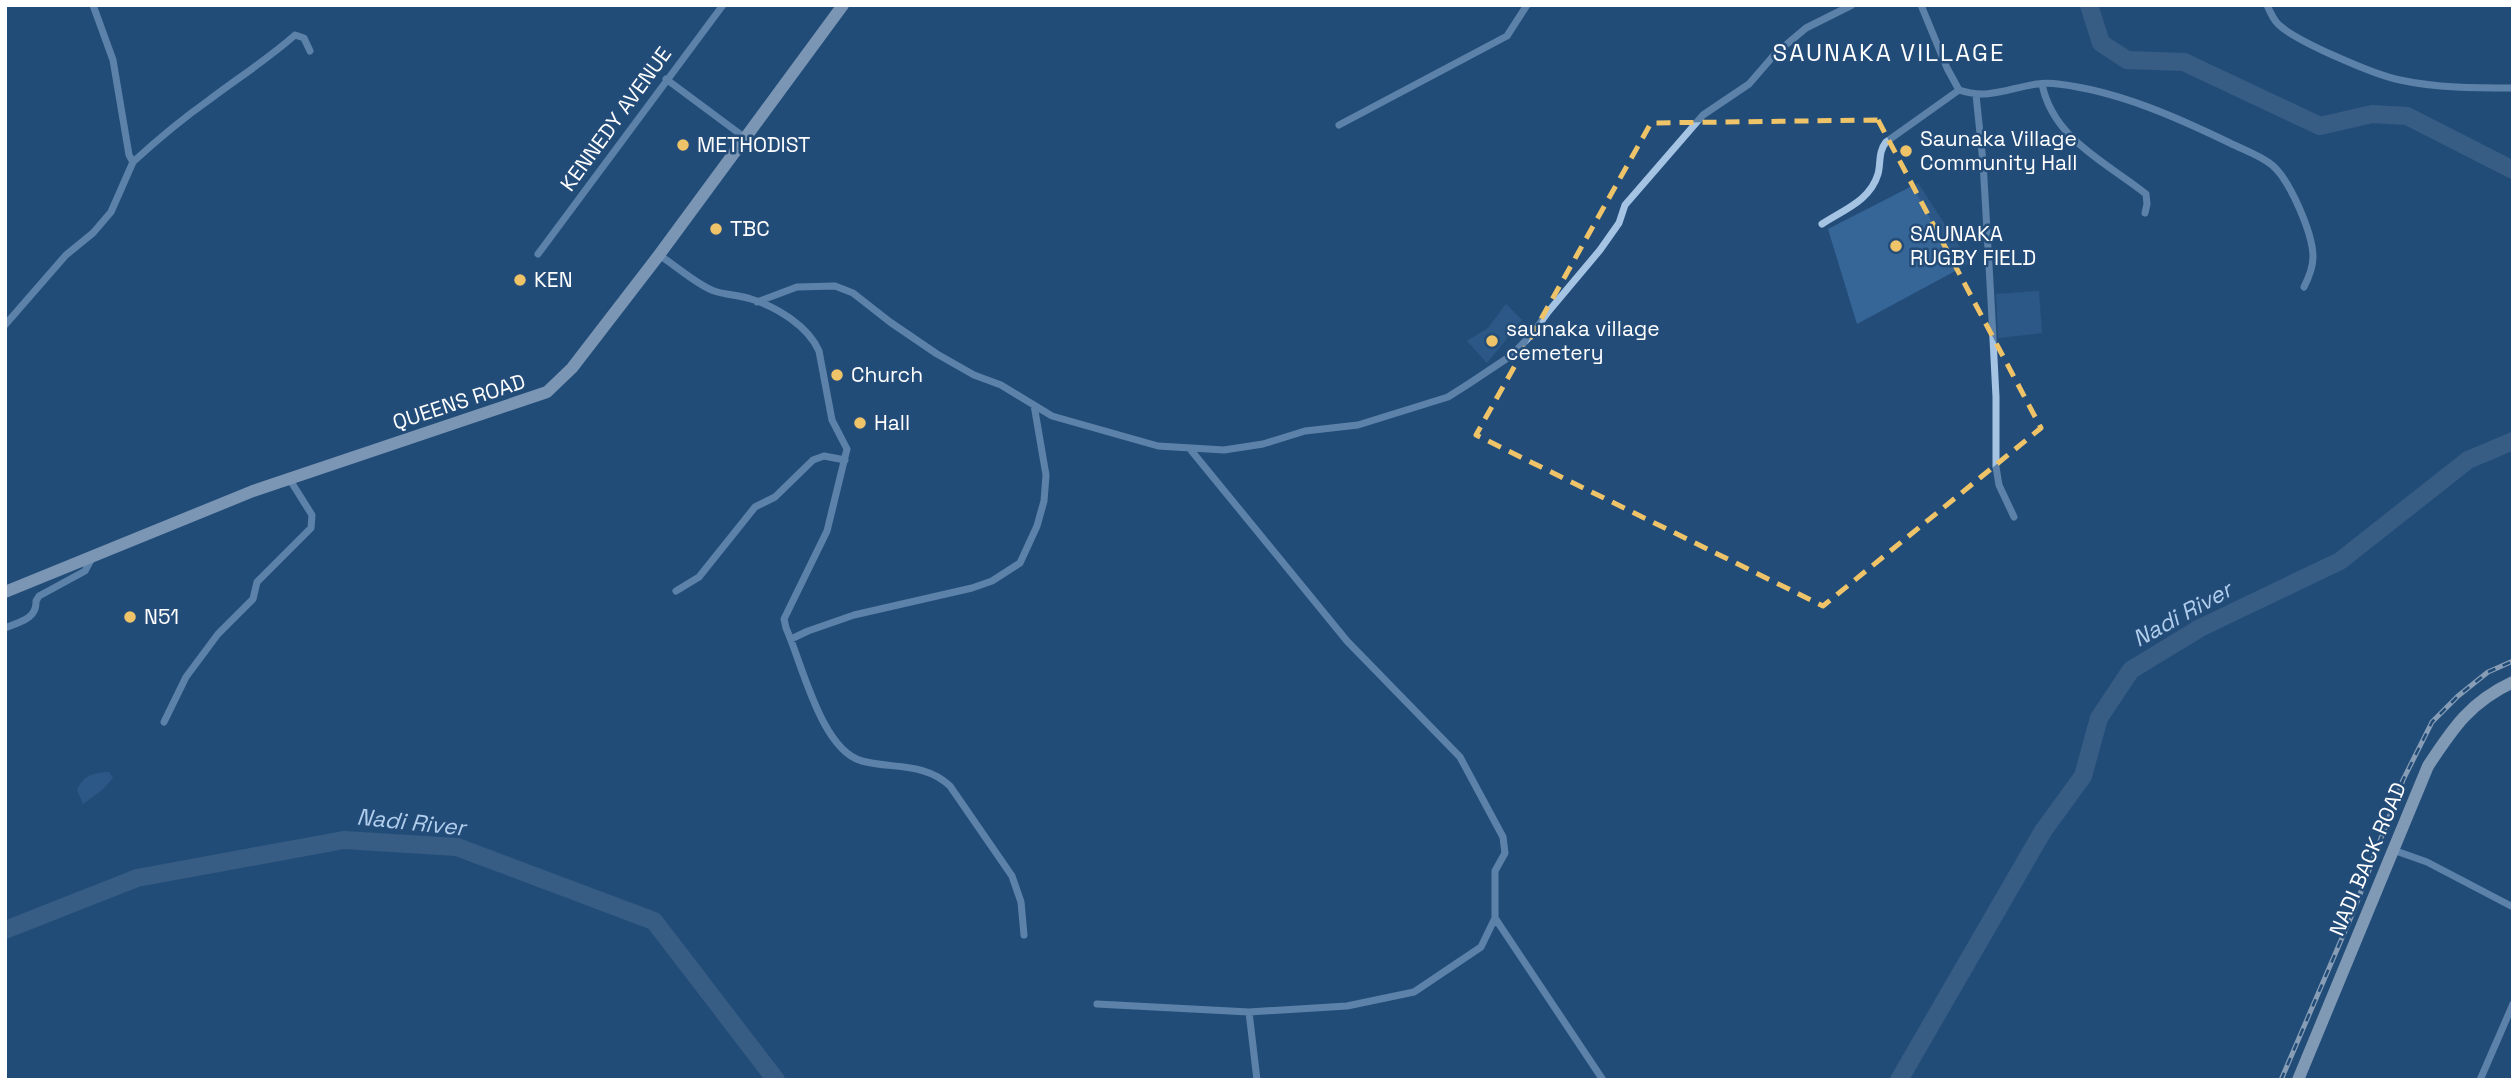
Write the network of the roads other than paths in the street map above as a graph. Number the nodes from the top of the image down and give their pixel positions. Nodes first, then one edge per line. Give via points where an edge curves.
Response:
1 (93, 5) edge
2 (723, 5) edge
3 (843, 5) edge
4 (1527, 5) edge
5 (1852, 5) edge
6 (1921, 5) edge
7 (2267, 5) edge
8 (310, 51) dead end
9 (666, 79) junction
10 (2042, 84) junction
11 (2513, 88) edge
12 (1958, 90) junction
13 (1976, 95) junction
14 (1339, 125) dead end
15 (744, 137) junction
16 (133, 162) junction
17 (2145, 213) dead end
18 (1822, 224) dead end
19 (538, 254) dead end
20 (659, 255) junction
21 (2304, 287) dead end
22 (757, 302) junction
23 (5, 326) edge
24 (1034, 405) junction
25 (1190, 449) junction
26 (845, 460) junction
27 (290, 480) junction
28 (2014, 517) dead end
29 (93, 556) junction
30 (676, 591) dead end
31 (5, 592) edge
32 (5, 628) edge
33 (791, 639) junction
34 (2513, 682) edge
35 (164, 722) dead end
36 (2393, 850) junction
37 (2513, 907) edge
38 (1495, 918) junction
39 (1024, 935) dead end
40 (1097, 1004) dead end
41 (2513, 1004) edge
42 (1249, 1012) junction
43 (1257, 1080) edge
44 (1603, 1080) edge
45 (2298, 1080) edge
46 (2480, 1080) edge

1 - 16 street via 113,60
2 - 9 street, KENNEDY AVENUE
3 - 15 main road, QUEENS ROAD
4 - 14 street via 1507,36
5 - 25 street via 1806,28 1749,84 1703,115 1625,205 1600,250 1533,333 1486,373 1448,397 1358,425 1305,431 1224,450
6 - 12 street
7 - 11 street via 2286,31 2397,80
8 - 16 street via 304,38 295,34
9 - 15 street
9 - 19 street, KENNEDY AVENUE
10 - 13 street
10 - 17 street via 2062,128 2094,159 2146,194
10 - 21 street via 2087,89 2144,106 2272,165 2284,177 2311,243 2313,264
12 - 13 street
12 - 18 street via 1886,142 1878,175 1867,194
13 - 28 street via 1992,300 1996,467
15 - 20 main road, QUEENS ROAD
16 - 23 street via 111,212 66,255
20 - 22 street via 712,290
20 - 27 main road, QUEENS ROAD via 572,368 547,392
22 - 24 street via 797,287 835,286 853,293 937,354
22 - 26 street via 797,324 814,341 832,420 847,449
24 - 25 street via 1052,416 1093,428 1158,446
24 - 33 street via 1046,475 1044,501 1020,563 972,588 854,615
25 - 38 street via 1347,641 1460,757 1503,837 1505,853 1495,871
26 - 30 street via 824,456 813,460 775,498 755,507 699,577
26 - 33 street via 827,531 784,619
27 - 29 main road, QUEENS ROAD
27 - 35 street via 312,515 311,528 257,582 253,599 218,634 186,677
29 - 31 main road, QUEENS ROAD
29 - 32 street via 85,571 39,596 33,615
33 - 39 street via 826,728 840,748 863,762 932,773 950,786 1012,876 1021,902
34 - 36 highway, NADI BACK ROAD via 2471,707 2448,736 2428,766
36 - 37 street via 2427,862
36 - 45 highway, NADI BACK ROAD
38 - 42 street via 1481,947 1414,992 1347,1006
38 - 44 street
40 - 42 street
41 - 46 street
42 - 43 street

